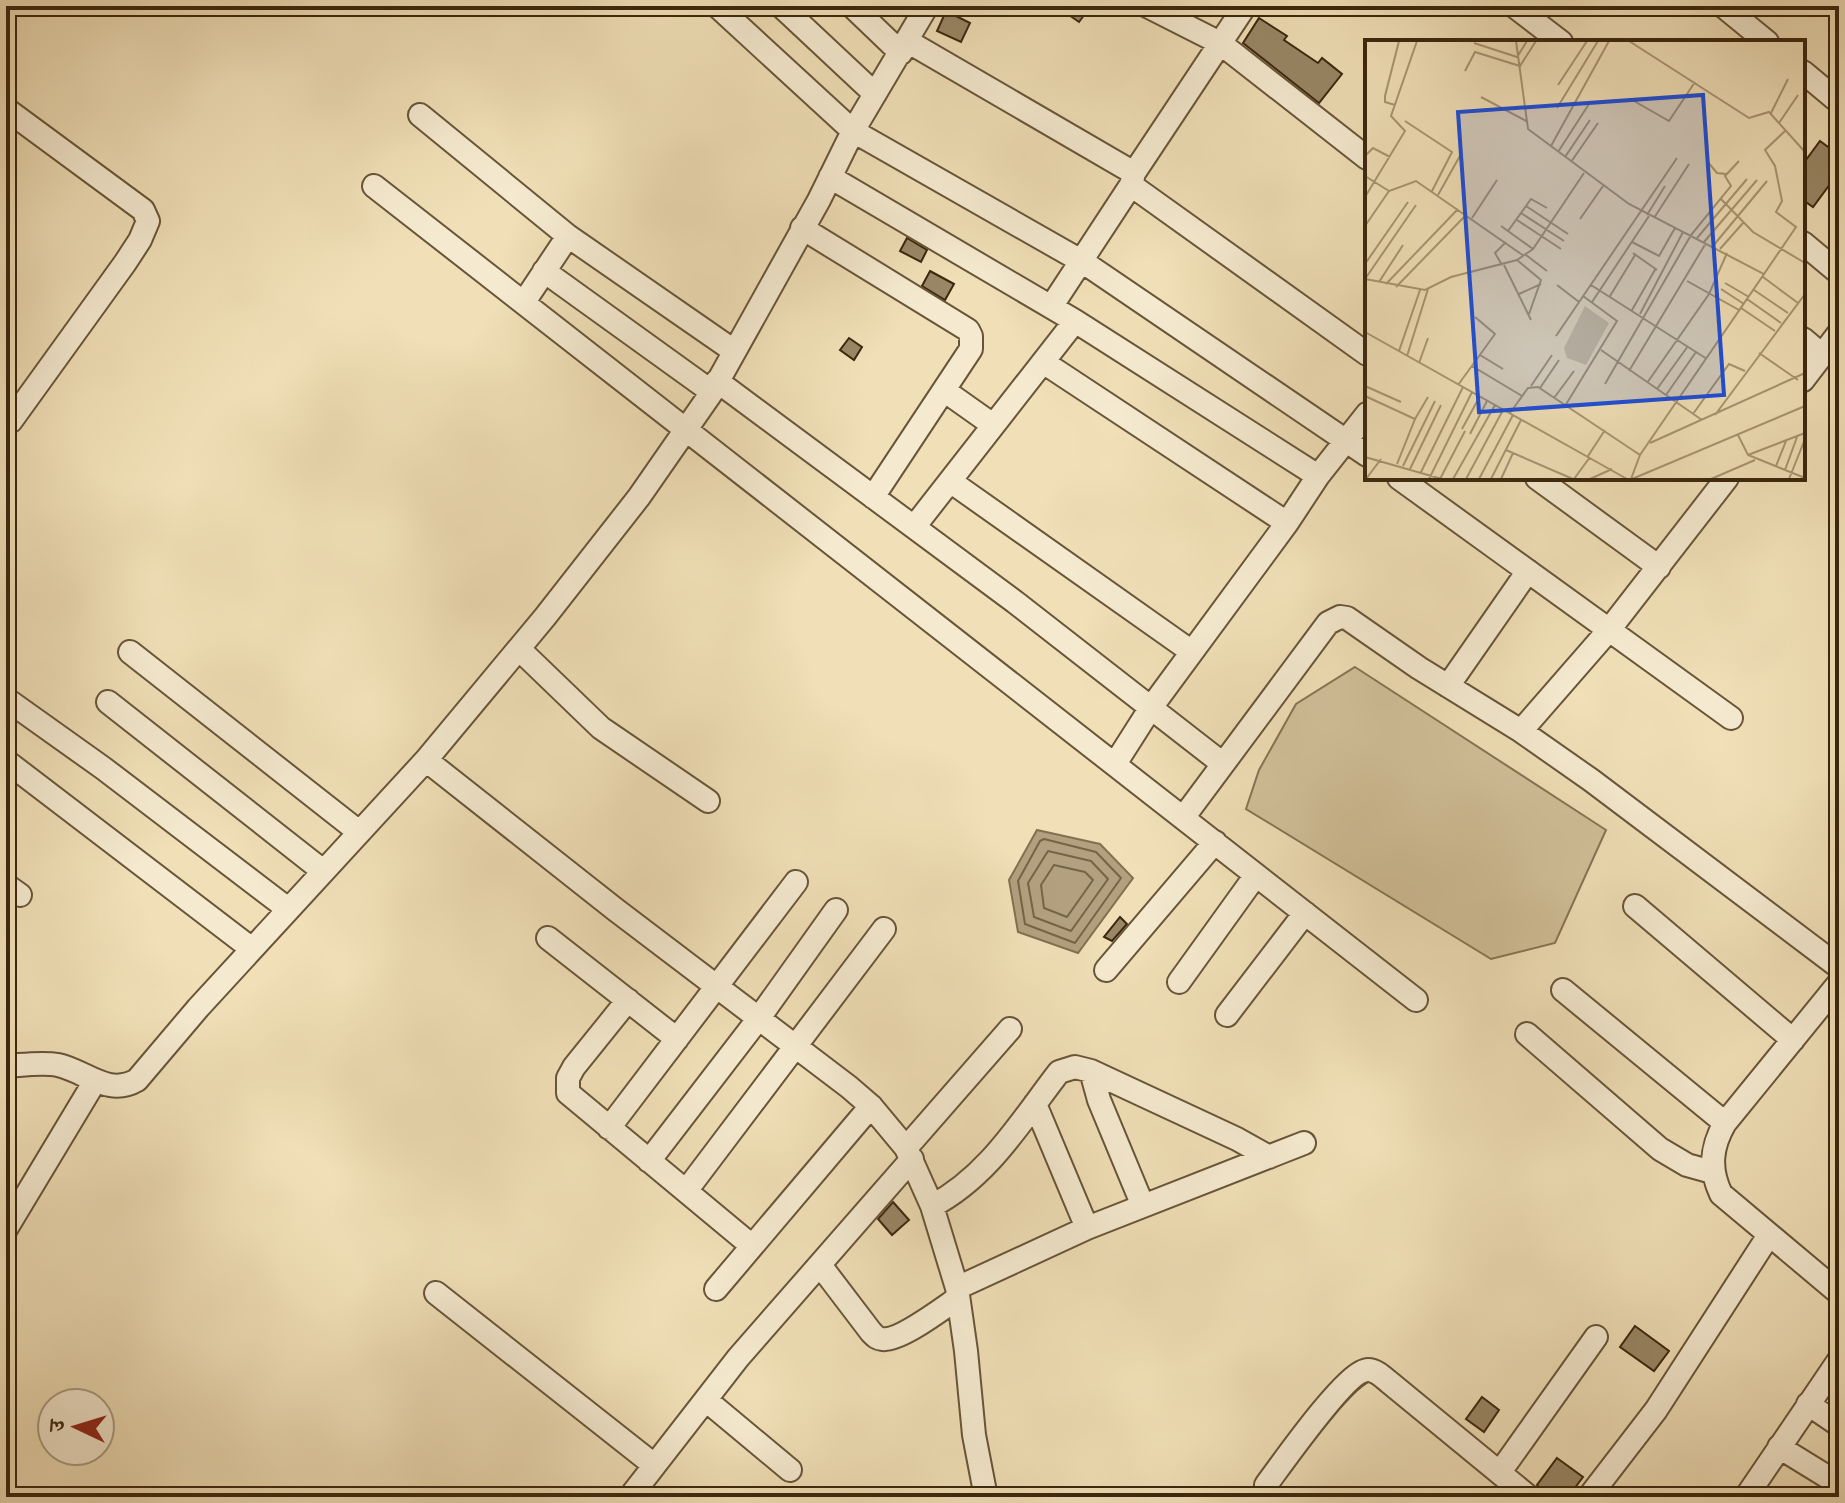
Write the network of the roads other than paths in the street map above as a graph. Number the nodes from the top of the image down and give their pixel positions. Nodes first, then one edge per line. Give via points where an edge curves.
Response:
1 (717, 6) edge
2 (781, 6) edge
3 (852, 6) edge
4 (927, 6) edge
5 (1147, 6) edge
6 (1245, 6) edge
7 (1514, 6) edge
8 (1723, 6) edge
9 (1558, 40) edge
10 (1765, 40) edge
11 (1220, 43) junction
12 (904, 47) junction
13 (1805, 74) edge
14 (875, 94) junction
15 (1839, 102) edge
16 (6, 109) edge
17 (420, 115) dead end
18 (853, 131) junction
19 (1365, 156) edge
20 (830, 177) junction
21 (1132, 179) junction
22 (374, 186) dead end
23 (802, 228) junction
24 (568, 236) junction
25 (1805, 245) edge
26 (1083, 262) junction
27 (544, 271) junction
28 (1839, 273) edge
29 (524, 302) junction
30 (1051, 307) junction
31 (1075, 321) junction
32 (1839, 333) edge
33 (1805, 341) edge
34 (734, 351) junction
35 (1365, 353) edge
36 (1822, 355) junction
37 (1043, 362) junction
38 (1805, 377) edge
39 (714, 387) junction
40 (945, 391) junction
41 (1365, 417) edge
42 (11, 421) dead end
43 (993, 425) junction
44 (686, 429) junction
45 (1348, 441) junction
46 (1365, 454) edge
47 (1318, 476) junction
48 (1402, 480) edge
49 (1540, 480) edge
50 (1725, 480) edge
51 (950, 481) junction
52 (873, 497) junction
53 (1287, 523) junction
54 (914, 527) junction
55 (1659, 567) junction
56 (1528, 571) junction
57 (1609, 630) junction
58 (519, 649) junction
59 (130, 652) dead end
60 (1192, 652) junction
61 (1448, 686) junction
62 (9, 701) dead end
63 (108, 702) dead end
64 (1150, 709) junction
65 (1731, 718) dead end
66 (1521, 731) junction
67 (426, 760) junction
68 (6, 761) edge
69 (1115, 764) junction
70 (1223, 764) junction
71 (708, 801) dead end
72 (1183, 818) junction
73 (359, 832) junction
74 (1215, 842) junction
75 (323, 871) junction
76 (1256, 875) junction
77 (796, 882) dead end
78 (1635, 906) dead end
79 (288, 909) junction
80 (836, 910) dead end
81 (1305, 913) junction
82 (884, 929) dead end
83 (548, 938) dead end
84 (252, 949) junction
85 (1839, 967) edge
86 (1106, 970) dead end
87 (1179, 982) dead end
88 (1839, 983) edge
89 (716, 986) junction
90 (1563, 990) dead end
91 (628, 1000) junction
92 (1416, 1000) dead end
93 (1227, 1015) dead end
94 (759, 1018) junction
95 (1010, 1029) dead end
96 (1527, 1034) dead end
97 (677, 1039) junction
98 (1793, 1040) junction
99 (796, 1047) junction
100 (6, 1066) edge
101 (1091, 1071) junction
102 (95, 1081) junction
103 (1035, 1104) junction
104 (871, 1106) junction
105 (1725, 1123) junction
106 (609, 1128) junction
107 (1304, 1143) dead end
108 (909, 1154) junction
109 (1269, 1157) junction
110 (649, 1161) junction
111 (1712, 1172) junction
112 (686, 1191) junction
113 (932, 1206) junction
114 (1143, 1206) junction
115 (1087, 1228) junction
116 (6, 1229) edge
117 (1769, 1235) junction
118 (752, 1246) junction
119 (820, 1265) junction
120 (716, 1289) dead end
121 (436, 1293) dead end
122 (958, 1293) junction
123 (1839, 1293) edge
124 (1596, 1337) dead end
125 (1839, 1360) edge
126 (706, 1400) junction
127 (1808, 1404) junction
128 (1839, 1425) edge
129 (1779, 1447) junction
130 (654, 1465) junction
131 (790, 1470) dead end
132 (1500, 1472) junction
133 (1839, 1484) edge
134 (1266, 1485) dead end
135 (1752, 1495) edge
136 (632, 1496) edge
137 (986, 1497) edge
138 (1529, 1497) edge
139 (1589, 1497) edge

1 - 18 street
2 - 14 street
3 - 12 street
4 - 12 street
5 - 11 street
6 - 11 street
7 - 9 street
8 - 10 street
11 - 19 street
11 - 21 street
12 - 14 street
12 - 21 street
13 - 15 street
14 - 18 street
16 - 42 street via 143,210 148,221 125,263
17 - 24 street
18 - 20 street
18 - 26 street
20 - 23 street
20 - 30 street
21 - 26 street
21 - 35 street
22 - 29 street
23 - 34 street
23 - 40 street via 968,330 971,349
24 - 27 street
24 - 34 street
25 - 28 street
26 - 30 street
26 - 45 street
27 - 29 street
27 - 39 street
29 - 44 street
30 - 31 street
31 - 37 street
31 - 47 street
32 - 36 street
33 - 36 street
34 - 39 street
36 - 38 street
37 - 43 street
37 - 53 street
39 - 44 street
39 - 52 street
40 - 43 street
40 - 52 street
41 - 45 street
43 - 51 street
44 - 58 street via 616,528
44 - 69 street
45 - 46 street
45 - 47 street
47 - 53 street
48 - 56 street
49 - 55 street
50 - 55 street
51 - 54 street
51 - 60 street
52 - 54 street
53 - 60 street
54 - 64 street
55 - 57 street
56 - 57 street
56 - 61 street
57 - 65 street
57 - 66 street
58 - 67 street
58 - 71 street via 601,728
59 - 73 street
60 - 64 street
61 - 66 street
61 - 70 street via 1347,618 1333,619
62 - 79 street
63 - 75 street
64 - 69 street
64 - 70 street
66 - 85 street
67 - 73 street
67 - 89 street
68 - 84 street
69 - 72 street
70 - 72 street
72 - 74 street
73 - 75 street
74 - 76 street
74 - 86 street
75 - 79 street
76 - 81 street
76 - 87 street
77 - 89 street
78 - 98 street
79 - 84 street
80 - 94 street
81 - 92 street
81 - 93 street
82 - 99 street
83 - 91 street
84 - 102 street via 137,1080 115,1087
88 - 98 street
89 - 94 street
89 - 97 street
90 - 105 street
91 - 97 street
91 - 106 street via 574,1067 566,1087
94 - 99 street
94 - 110 street
95 - 108 street
96 - 111 street via 1660,1149
97 - 106 street
98 - 105 street
99 - 104 street
99 - 112 street
100 - 102 street via 55,1065
101 - 103 street via 1075,1067 1059,1072
101 - 109 street
101 - 114 street
102 - 116 street
103 - 113 street via 979,1172
103 - 115 street
104 - 108 street
104 - 118 street
105 - 111 street via 1718,1133
106 - 110 street
107 - 109 street
108 - 113 street
108 - 119 street
109 - 114 street
110 - 112 street
111 - 117 street via 1721,1194
112 - 118 street
113 - 122 street
114 - 115 street
115 - 122 street
117 - 123 street
117 - 139 street via 1656,1410
118 - 120 street
119 - 122 street via 881,1339 901,1334
119 - 126 street
121 - 130 street
122 - 137 street
124 - 132 street
125 - 127 street
126 - 130 street
126 - 131 street
127 - 128 street
127 - 129 street
129 - 133 street
129 - 135 street
130 - 136 street
132 - 134 street via 1367,1370 1337,1393
132 - 138 street

